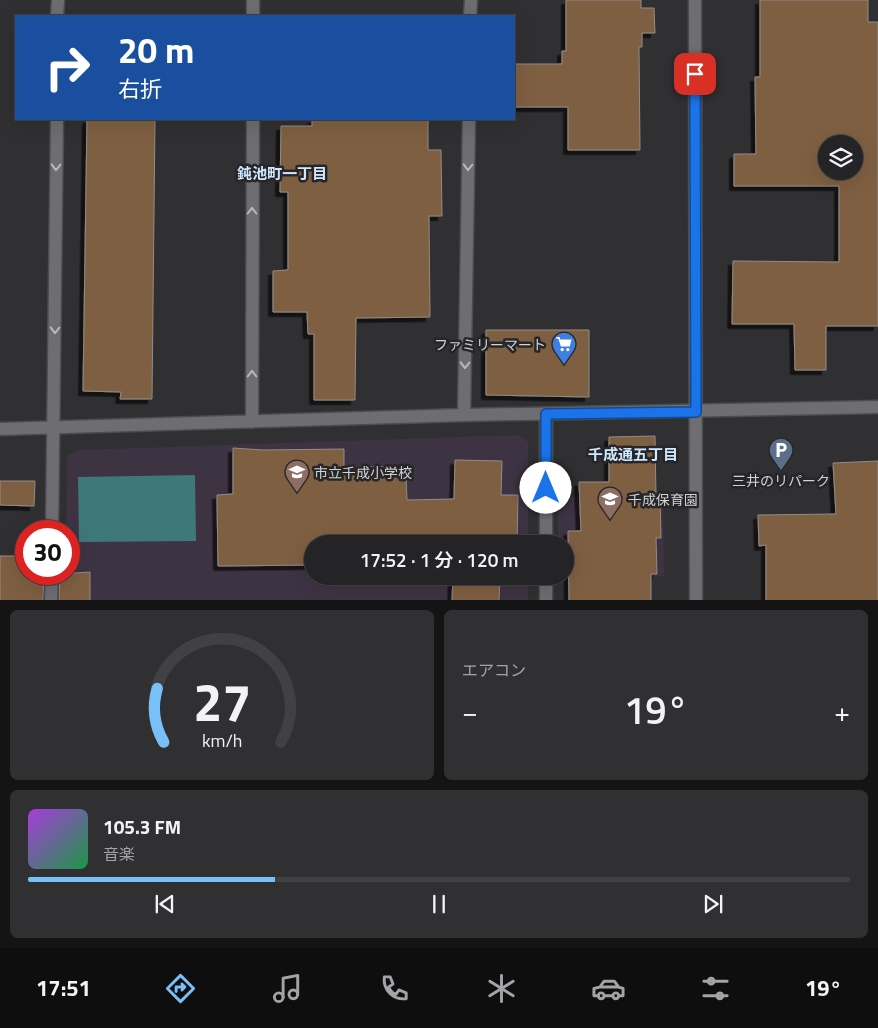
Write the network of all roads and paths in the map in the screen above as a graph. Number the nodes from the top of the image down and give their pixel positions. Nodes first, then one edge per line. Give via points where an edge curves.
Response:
1 (58, 0) edge
2 (254, 0) edge
3 (471, 0) edge
4 (695, 0) edge
5 (58, 15) edge
6 (253, 15) edge
7 (470, 15) edge
8 (56, 120) edge
9 (253, 120) edge
10 (469, 120) edge
11 (878, 407) edge
12 (696, 412) junction
13 (546, 414) junction
14 (464, 415) junction
15 (252, 422) junction
16 (54, 427) junction
17 (0, 429) edge
18 (52, 520) edge
19 (546, 535) edge
20 (52, 585) edge
21 (546, 585) edge
22 (51, 600) edge
23 (546, 600) edge
24 (696, 600) edge

1 - 5 street
2 - 6 street
3 - 7 street
4 - 12 street
8 -> 16 street
15 -> 9 street
10 -> 14 street
11 - 12 street
12 - 13 street
12 - 24 street
13 - 14 street
13 - 19 street
14 - 15 street
15 - 16 street
16 - 17 street
16 - 18 street
20 - 22 street
21 - 23 street

